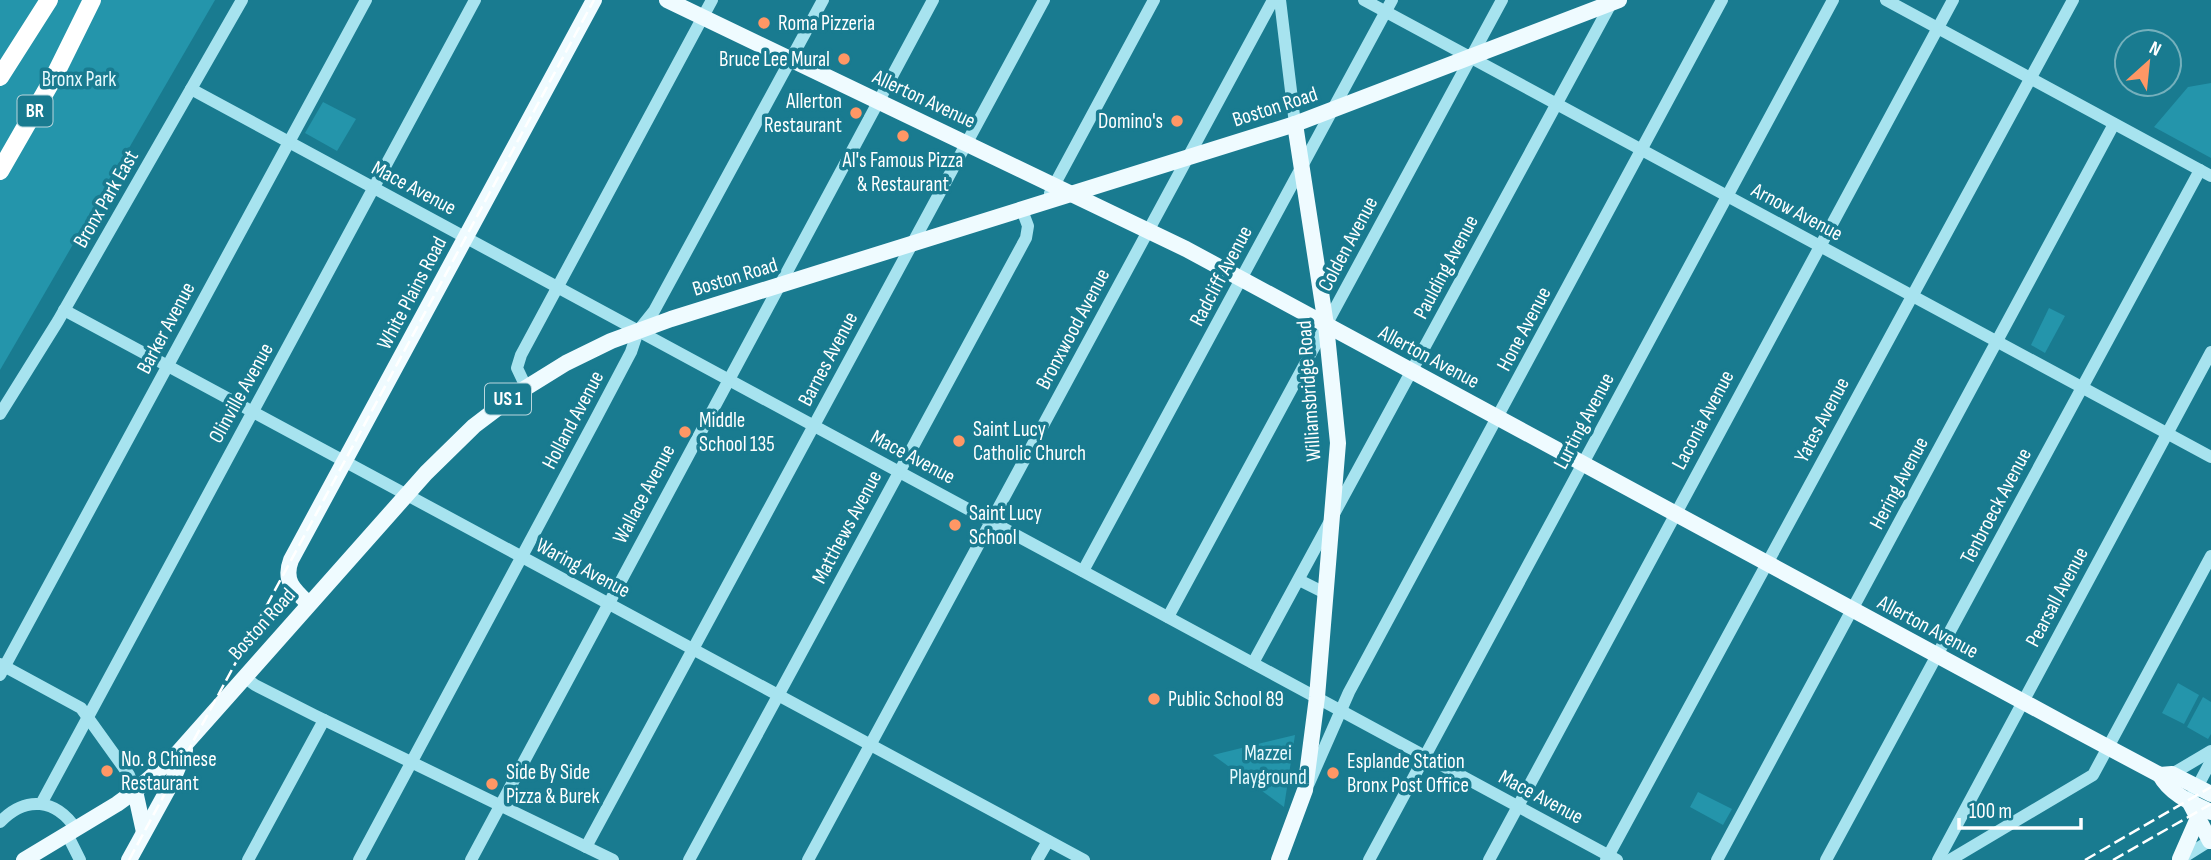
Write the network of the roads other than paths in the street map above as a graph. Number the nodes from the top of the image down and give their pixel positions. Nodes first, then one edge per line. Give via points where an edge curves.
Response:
1 (49, 0) edge
2 (92, 0) edge
3 (100, 0) edge
4 (242, 0) edge
5 (366, 0) edge
6 (475, 0) edge
7 (594, 0) edge
8 (667, 0) edge
9 (712, 0) edge
10 (823, 0) edge
11 (933, 0) edge
12 (1044, 0) edge
13 (1154, 0) edge
14 (1273, 0) edge
15 (1280, 0) edge
16 (1364, 0) edge
17 (1502, 0) edge
18 (1722, 0) edge
19 (1833, 0) edge
20 (1886, 0) edge
21 (1953, 0) edge
22 (2073, 0) edge
23 (1614, 1) edge
24 (1389, 6) edge
25 (703, 17) junction
26 (1937, 28) junction
27 (68, 50) junction
28 (1470, 58) junction
29 (791, 59) junction
30 (0, 77) edge
31 (2031, 79) junction
32 (191, 89) junction
33 (878, 101) junction
34 (1557, 103) junction
35 (1332, 111) junction
36 (1295, 124) junction
37 (2114, 124) junction
38 (288, 142) junction
39 (966, 142) junction
40 (1642, 150) junction
41 (1188, 157) junction
42 (1301, 169) junction
43 (0, 172) edge
44 (2205, 173) edge
45 (1054, 185) junction
46 (373, 188) junction
47 (1074, 194) junction
48 (1727, 196) junction
49 (1044, 203) junction
50 (1022, 210) junction
51 (1149, 230) junction
52 (466, 238) junction
53 (911, 245) junction
54 (1819, 246) junction
55 (1241, 279) junction
56 (778, 286) junction
57 (558, 287) junction
58 (1911, 295) junction
59 (64, 310) junction
60 (1326, 325) junction
61 (638, 331) junction
62 (1997, 342) junction
63 (2211, 352) edge
64 (167, 366) junction
65 (1412, 371) junction
66 (728, 380) junction
67 (526, 387) junction
68 (2082, 388) junction
69 (253, 412) junction
70 (0, 414) edge
71 (1498, 418) junction
72 (814, 426) junction
73 (2167, 434) junction
74 (2211, 457) edge
75 (345, 461) junction
76 (1583, 464) junction
77 (899, 472) junction
78 (407, 494) junction
79 (1675, 514) junction
80 (1331, 520) junction
81 (991, 521) junction
82 (522, 556) junction
83 (2211, 556) edge
84 (1767, 563) junction
85 (1083, 571) junction
86 (1299, 580) junction
87 (1325, 593) junction
88 (608, 603) junction
89 (309, 604) junction
90 (1852, 609) junction
91 (1168, 617) junction
92 (693, 649) junction
93 (1937, 655) junction
94 (1254, 663) junction
95 (2, 668) edge
96 (244, 677) junction
97 (778, 695) junction
98 (1317, 697) junction
99 (2022, 701) junction
100 (1341, 711) junction
101 (87, 716) junction
102 (324, 720) junction
103 (188, 742) junction
104 (870, 744) junction
105 (2108, 747) junction
106 (2211, 751) edge
107 (1425, 756) junction
108 (411, 762) junction
109 (2210, 769) edge
110 (2166, 774) junction
111 (1305, 790) junction
112 (135, 791) junction
113 (2199, 794) edge
114 (41, 804) junction
115 (500, 805) junction
116 (1519, 807) junction
117 (2205, 815) edge
118 (0, 822) edge
119 (71, 832) junction
120 (144, 832) junction
121 (1951, 835) junction
122 (1048, 841) junction
123 (2210, 841) edge
124 (586, 847) junction
125 (1971, 847) junction
126 (1610, 858) edge
127 (24, 860) edge
128 (80, 860) edge
129 (129, 860) edge
130 (248, 860) edge
131 (359, 860) edge
132 (471, 860) edge
133 (613, 860) edge
134 (689, 860) edge
135 (808, 860) edge
136 (1037, 860) edge
137 (1084, 860) edge
138 (1279, 860) edge
139 (1368, 860) edge
140 (1489, 860) edge
141 (1717, 860) edge
142 (1826, 860) edge
143 (1938, 860) edge
144 (1950, 860) edge
145 (2179, 860) edge

1 - 30 highway, BR
2 - 27 highway, BR
3 - 27 highway
4 - 32 street, Bronx Park East
5 - 38 street, Barker Avenue
6 - 46 street, Olinville Avenue
7 - 52 main road, White Plains Road
8 - 25 main road, Allerton Avenue
9 - 25 street
10 - 29 street, Holland Avenue
11 - 33 street, Wallace Avenue
12 - 39 street, Barnes Avenue
13 - 45 street
14 - 41 street, Bronxwood Avenue
15 - 36 street, Williamsbridge Road
16 - 24 street, Arnow Avenue
17 - 28 street, Colden Avenue
18 - 40 street, Hone Avenue
19 - 48 street, Lurting Avenue
20 - 26 street
21 - 26 street, Laconia Avenue
22 - 31 street, Yates Avenue
23 - 28 main road, Boston Road / US 1
23 - 34 street, Paulding Avenue
24 - 28 street, Arnow Avenue
24 - 35 street, Radcliff Avenue
25 - 29 main road, Allerton Avenue
25 - 57 street
26 - 31 street
26 - 54 street, Laconia Avenue
27 - 43 highway, BR
28 - 34 street, Arnow Avenue
28 - 35 main road, Boston Road / US 1
28 - 60 street, Colden Avenue
29 - 33 main road, Allerton Avenue
29 - 61 street, Holland Avenue via 654,311
31 - 37 street
31 - 58 street, Yates Avenue
32 - 38 street, Mace Avenue
32 - 59 street, Bronx Park East
33 - 39 main road, Allerton Avenue
33 - 56 street, Wallace Avenue
34 - 40 street, Arnow Avenue
34 - 65 street, Paulding Avenue
35 - 36 main road, Boston Road / US 1
35 - 42 street, Radcliff Avenue
36 - 41 main road, Boston Road / US 1
36 - 42 main road, Williamsbridge Road
37 - 44 street
37 - 62 street, Hering Avenue
38 - 46 street, Mace Avenue
38 - 64 street, Barker Avenue
39 - 45 main road, Allerton Avenue
39 - 53 street, Barnes Avenue
40 - 48 street, Arnow Avenue
40 - 71 street, Hone Avenue
41 - 47 main road, Boston Road / US 1
41 - 51 street, Bronxwood Avenue
42 - 55 street, Radcliff Avenue
42 - 60 main road, Williamsbridge Road
44 - 68 street, Tenbroeck Avenue
45 - 47 main road, Allerton Avenue
45 - 49 street
46 - 52 street, Mace Avenue
46 - 69 street, Olinville Avenue
47 - 49 main road, Boston Road / US 1
47 - 51 main road, Allerton Avenue
48 - 54 street, Arnow Avenue
48 - 76 street, Lurting Avenue
49 - 50 main road, Boston Road / US 1
50 - 53 main road, Boston Road / US 1
50 - 77 street, Matthews Avenue via 1028,226 1026,238
51 - 55 main road, Allerton Avenue
51 - 81 street, Bronxwood Avenue
52 - 57 street, Mace Avenue
52 - 75 main road, White Plains Road
53 - 56 main road, Boston Road / US 1
53 - 72 street, Barnes Avenue
54 - 58 street, Arnow Avenue
54 - 79 street, Laconia Avenue
55 - 60 main road, Allerton Avenue
55 - 85 street, Radcliff Avenue
56 - 61 main road, Boston Road / US 1
56 - 66 street, Wallace Avenue
57 - 61 street, Mace Avenue
57 - 67 street via 518,361 518,373
58 - 62 street, Arnow Avenue
58 - 84 street, Yates Avenue
59 - 64 street, Waring Avenue
59 - 70 street, Bronx Park East
60 - 65 main road, Allerton Avenue
60 - 80 main road, Williamsbridge Road via 1338,443
60 - 91 street, Colden Avenue
61 - 66 street, Mace Avenue
61 - 67 main road, Boston Road / US 1 via 576,358
61 - 82 street, Holland Avenue
62 - 68 street, Arnow Avenue
62 - 90 street, Hering Avenue
63 - 73 street, Pearsall Avenue
64 - 69 street, Waring Avenue
64 - 95 street, Barker Avenue
65 - 71 main road, Allerton Avenue
65 - 80 street, Paulding Avenue
66 - 72 street, Mace Avenue
66 - 88 street, Wallace Avenue
67 - 78 main road, Boston Road / US 1 via 456,442
68 - 73 street, Arnow Avenue
68 - 93 street, Tenbroeck Avenue
69 - 75 street, Waring Avenue
69 - 101 street, Olinville Avenue
71 - 76 main road, Allerton Avenue
71 - 100 street, Hone Avenue
72 - 77 street, Mace Avenue
72 - 92 street, Barnes Avenue
73 - 74 street, Arnow Avenue
73 - 99 street, Pearsall Avenue
75 - 78 street, Waring Avenue
75 - 89 main road, White Plains Road via 289,567 290,584
76 - 79 main road, Allerton Avenue
76 - 107 street, Lurting Avenue
77 - 81 street, Mace Avenue
77 - 97 street, Matthews Avenue
78 - 82 street, Waring Avenue
78 - 89 main road, Boston Road / US 1
79 - 84 main road, Allerton Avenue
79 - 116 street, Laconia Avenue
80 - 86 street, Paulding Avenue
80 - 87 main road, Williamsbridge Road
81 - 85 street, Mace Avenue
81 - 104 street, Bronxwood Avenue
82 - 88 street, Waring Avenue
82 - 108 street, Holland Avenue
83 - 105 street
84 - 90 main road, Allerton Avenue
84 - 126 street, Yates Avenue
85 - 91 street, Mace Avenue
86 - 87 street
86 - 94 street, Paulding Avenue
87 - 98 main road, Williamsbridge Road
88 - 92 street, Waring Avenue
88 - 115 street, Wallace Avenue
89 - 96 main road, Boston Road / US 1
90 - 93 main road, Allerton Avenue
90 - 141 street, Hering Avenue
91 - 94 street, Mace Avenue
92 - 97 street, Waring Avenue
92 - 124 street, Barnes Avenue
93 - 99 main road, Allerton Avenue
93 - 142 street, Tenbroeck Avenue
94 - 98 street, Mace Avenue
95 - 101 street via 74,702
96 - 102 street
96 - 103 main road, Boston Road / US 1
97 - 104 street, Waring Avenue
97 - 134 street, Matthews Avenue
98 - 100 street, Mace Avenue
98 - 111 main road, Williamsbridge Road
99 - 105 main road, Allerton Avenue
99 - 121 street, Pearsall Avenue
100 - 107 street, Mace Avenue
100 - 111 street, Hone Avenue
101 - 112 street via 129,775
101 - 114 street, Olinville Avenue
102 - 108 street
102 - 130 street
103 - 112 main road, Boston Road / US 1
103 - 120 main road
104 - 122 street, Waring Avenue
104 - 135 street, Bronxwood Avenue
105 - 110 main road, Allerton Avenue
105 - 125 street via 2093,775
106 - 110 street
107 - 116 street, Mace Avenue
107 - 139 street, Lurting Avenue
108 - 115 street
108 - 131 street, Holland Avenue
109 - 113 street
110 - 113 main road, Allerton Avenue via 2166,785
111 - 138 main road, Williamsbridge Road
112 - 119 main road, Boston Road / US 1
112 - 120 main road
113 - 117 main road
114 - 118 street via 20,807
114 - 119 street via 65,814
115 - 124 street
115 - 132 street, Wallace Avenue
116 - 126 street, Mace Avenue
116 - 140 street, Laconia Avenue
117 - 123 main road
117 - 145 main road
119 - 127 main road, Boston Road / US 1
119 - 128 street
120 - 129 main road
121 - 125 street
121 - 143 street, Pearsall Avenue
122 - 136 street
122 - 137 street, Waring Avenue
123 - 145 street
124 - 133 street
125 - 144 street

